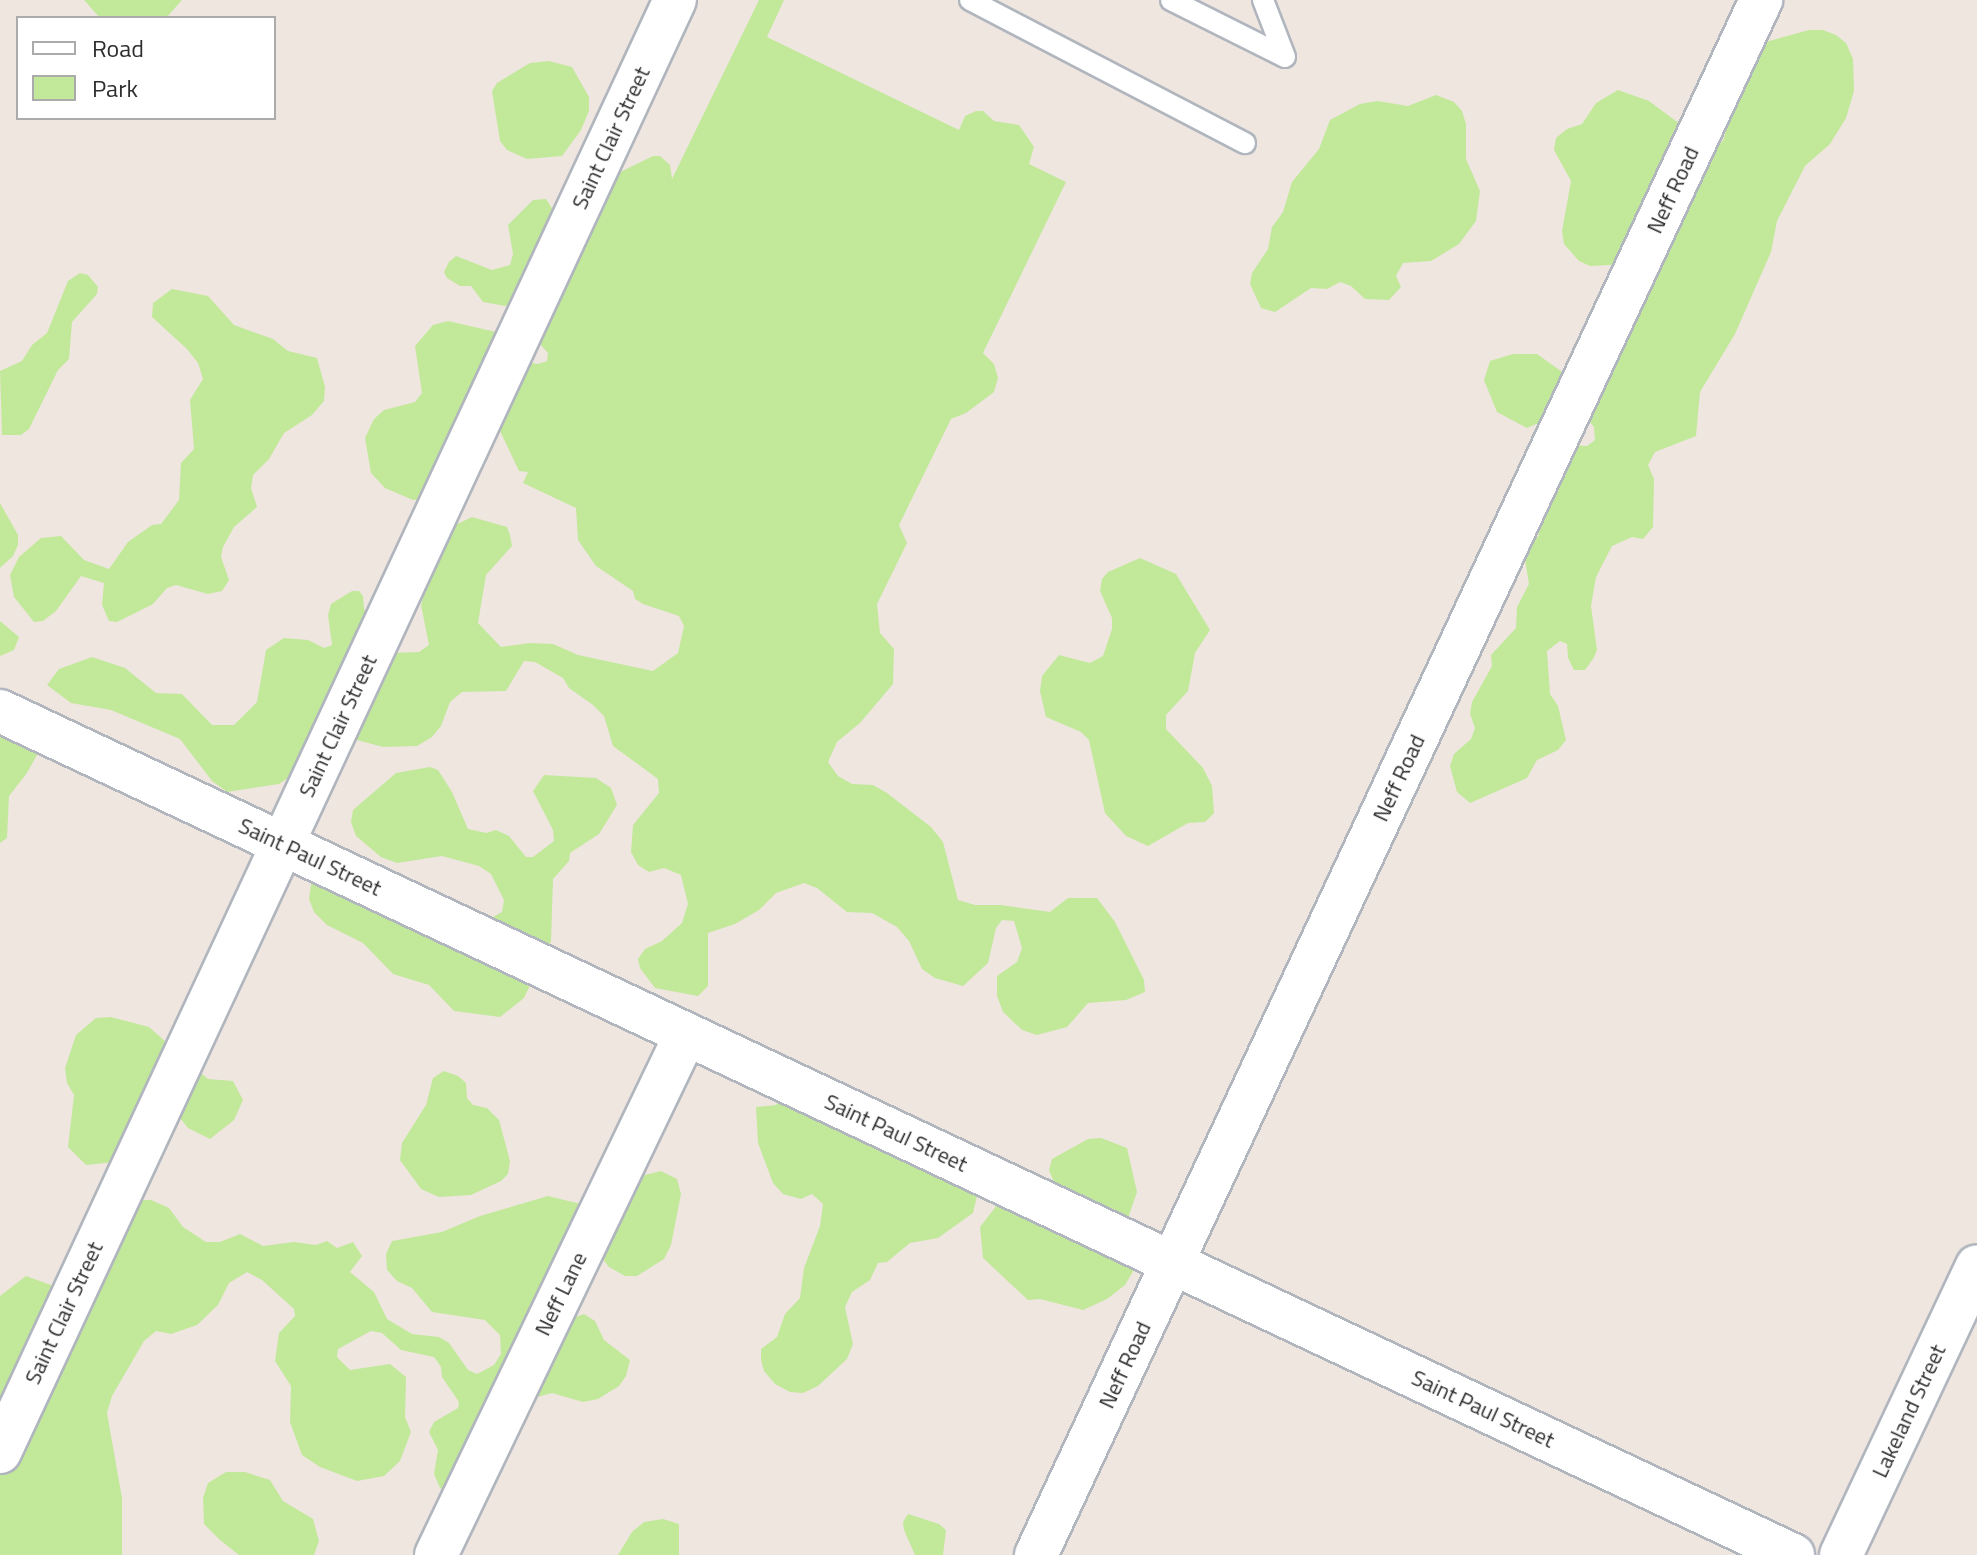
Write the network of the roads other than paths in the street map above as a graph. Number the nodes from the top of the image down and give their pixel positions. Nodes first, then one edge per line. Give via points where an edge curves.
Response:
1 (675, 0) edge
2 (970, 0) edge
3 (1171, 0) edge
4 (1263, 0) edge
5 (1761, 0) edge
6 (1245, 143) dead end
7 (0, 711) edge
8 (283, 844) junction
9 (686, 1034) junction
10 (1173, 1263) junction
11 (1977, 1266) edge
12 (0, 1452) edge
13 (436, 1555) edge
14 (1036, 1555) edge
15 (1793, 1555) edge
16 (1841, 1555) edge

1 - 8 street, Saint Clair Street
2 - 6 lane
3 - 4 lane via 1285,57
5 - 10 street, Neff Road
7 - 8 street, Saint Paul Street
8 - 9 street, Saint Paul Street
8 - 12 street, Saint Clair Street
9 - 10 street, Saint Paul Street
9 - 13 street, Neff Lane
10 - 14 street, Neff Road
10 - 15 street, Saint Paul Street
11 - 16 street, Lakeland Street

